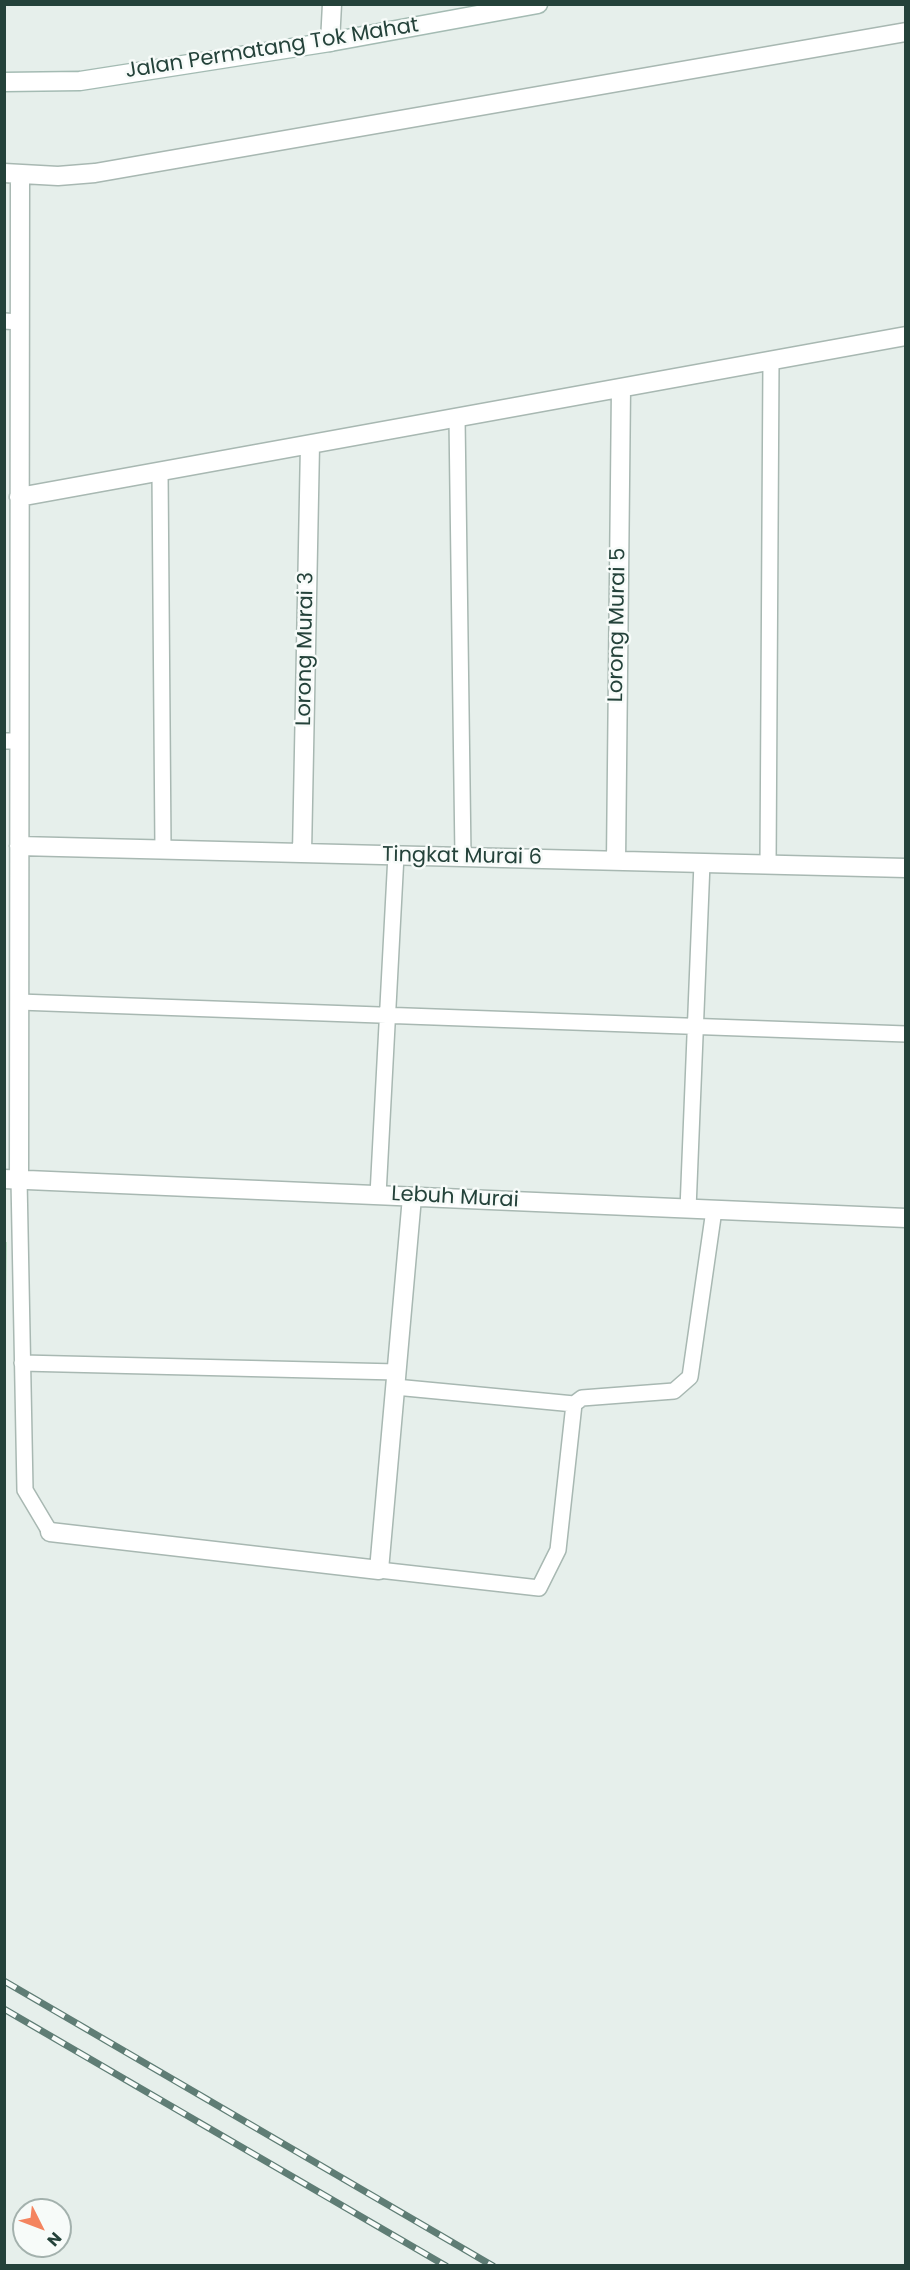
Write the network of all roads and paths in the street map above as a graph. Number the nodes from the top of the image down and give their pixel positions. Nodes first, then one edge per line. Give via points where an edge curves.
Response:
1 (332, 4) edge
2 (538, 4) edge
3 (906, 32) edge
4 (330, 42) junction
5 (4, 82) edge
6 (12, 174) edge
7 (12, 321) edge
8 (906, 336) edge
9 (771, 361) junction
10 (621, 388) junction
11 (457, 418) junction
12 (310, 445) junction
13 (160, 472) junction
14 (20, 497) junction
15 (12, 741) edge
16 (19, 846) junction
17 (163, 849) junction
18 (302, 853) junction
19 (396, 855) junction
20 (463, 857) junction
21 (616, 861) junction
22 (702, 863) junction
23 (768, 865) junction
24 (906, 868) edge
25 (19, 1002) junction
26 (388, 1016) junction
27 (696, 1027) junction
28 (906, 1034) edge
29 (12, 1179) edge
30 (378, 1195) junction
31 (412, 1197) junction
32 (688, 1209) junction
33 (714, 1210) junction
34 (906, 1218) edge
35 (21, 1363) junction
36 (396, 1379) junction
37 (574, 1404) junction
38 (50, 1532) joint
39 (380, 1570) junction

1 - 4 street
2 - 4 street, Jalan Permatang Tok Mahat
3 - 6 street via 95,174
4 - 5 street, Jalan Permatang Tok Mahat via 80,81
6 - 7 street
7 - 14 street
8 - 9 street
9 - 10 street
9 - 23 lane
10 - 11 street
10 - 21 street, Lorong Murai 5
11 - 12 street
11 - 20 lane
12 - 13 street
12 - 18 street, Lorong Murai 3
13 - 14 street
13 - 17 lane
14 - 15 street
15 - 16 street
16 - 17 street, Tingkat Murai 6
16 - 25 street
17 - 18 street, Tingkat Murai 6
18 - 19 street, Tingkat Murai 6
19 - 20 street, Tingkat Murai 6
19 - 26 lane
20 - 21 street, Tingkat Murai 6
21 - 22 street, Tingkat Murai 6
22 - 23 street, Tingkat Murai 6
22 - 27 lane
23 - 24 street, Tingkat Murai 6
25 - 26 lane
25 - 29 street
26 - 27 lane
26 - 30 lane
27 - 28 lane
27 - 32 lane
29 - 30 street, Lebuh Murai
29 - 35 lane
30 - 31 street, Lebuh Murai
31 - 32 street, Lebuh Murai
31 - 36 street
32 - 33 street, Lebuh Murai
33 - 34 street, Lebuh Murai
33 - 37 lane via 690,1377 674,1391 582,1398
35 - 36 lane
35 - 38 lane via 25,1490
36 - 37 lane
36 - 39 street
37 - 39 lane via 558,1550 539,1588
38 - 39 street

